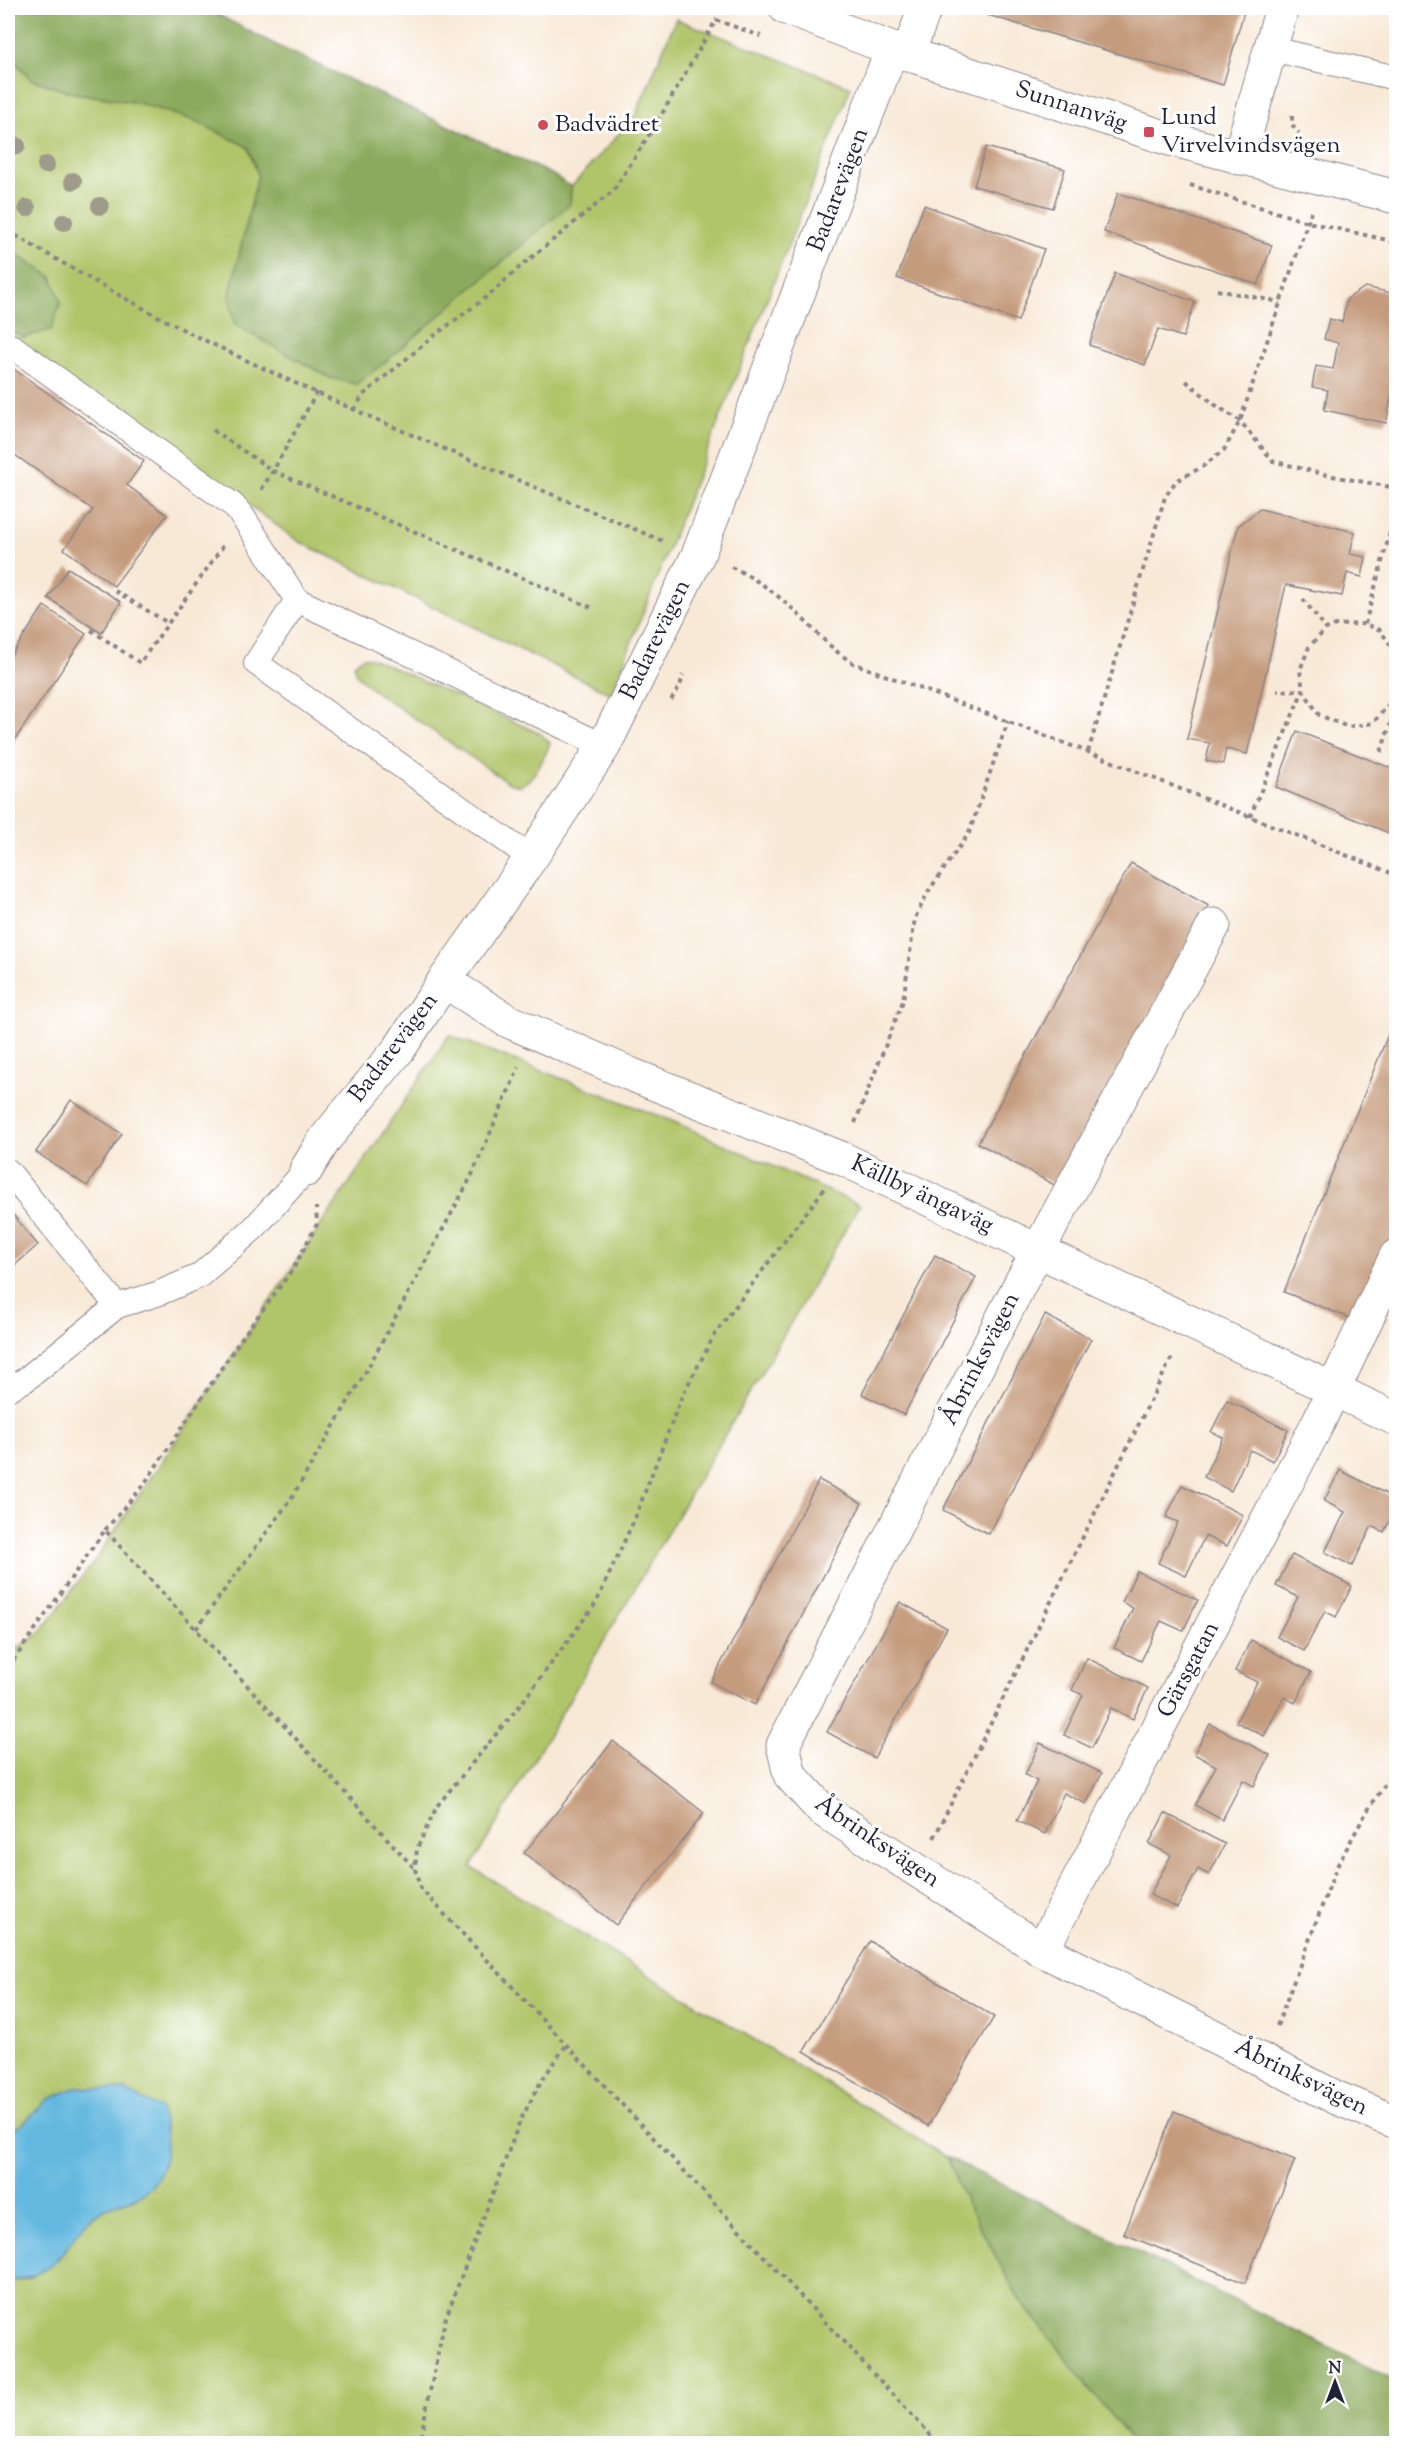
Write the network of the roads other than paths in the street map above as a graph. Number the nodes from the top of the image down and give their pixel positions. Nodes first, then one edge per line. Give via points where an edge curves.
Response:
1 (786, 8) edge
2 (925, 8) edge
3 (1282, 8) edge
4 (900, 51) junction
5 (1287, 53) junction
6 (1396, 78) edge
7 (1239, 158) junction
8 (1396, 197) edge
9 (13, 347) dead end
10 (297, 600) junction
11 (604, 746) junction
12 (531, 858) junction
13 (1214, 925) dead end
14 (444, 981) junction
15 (306, 1170) joint
16 (8, 1171) edge
17 (1039, 1250) junction
18 (1396, 1256) edge
19 (117, 1306) junction
20 (8, 1389) edge
21 (1335, 1389) junction
22 (1396, 1419) edge
23 (1042, 1950) junction
24 (1396, 2122) edge

1 - 4 street, Sunnanväg
2 - 4 street, Badarevägen
3 - 5 street
4 - 7 street, Sunnanväg
4 - 11 street, Badarevägen via 698,555
5 - 6 lane
5 - 7 street
7 - 8 street, Sunnanväg
9 - 10 lane via 233,505
10 - 11 lane
10 - 12 lane via 256,663
11 - 12 street, Badarevägen
12 - 14 street, Badarevägen
13 - 17 street, Åbrinksvägen
14 - 15 street, Badarevägen via 399,1049 325,1139
14 - 17 street, Källby ängaväg via 507,1020 841,1158
15 - 19 lane via 254,1228 199,1276
16 - 19 lane
17 - 21 street, Källby ängaväg
17 - 23 street, Åbrinksvägen via 783,1744 790,1775 821,1809
18 - 21 street, Gärsgatan
19 - 20 lane via 25,1380
21 - 22 street, Källby ängaväg
21 - 23 street, Gärsgatan
23 - 24 street, Åbrinksvägen via 1337,2098

